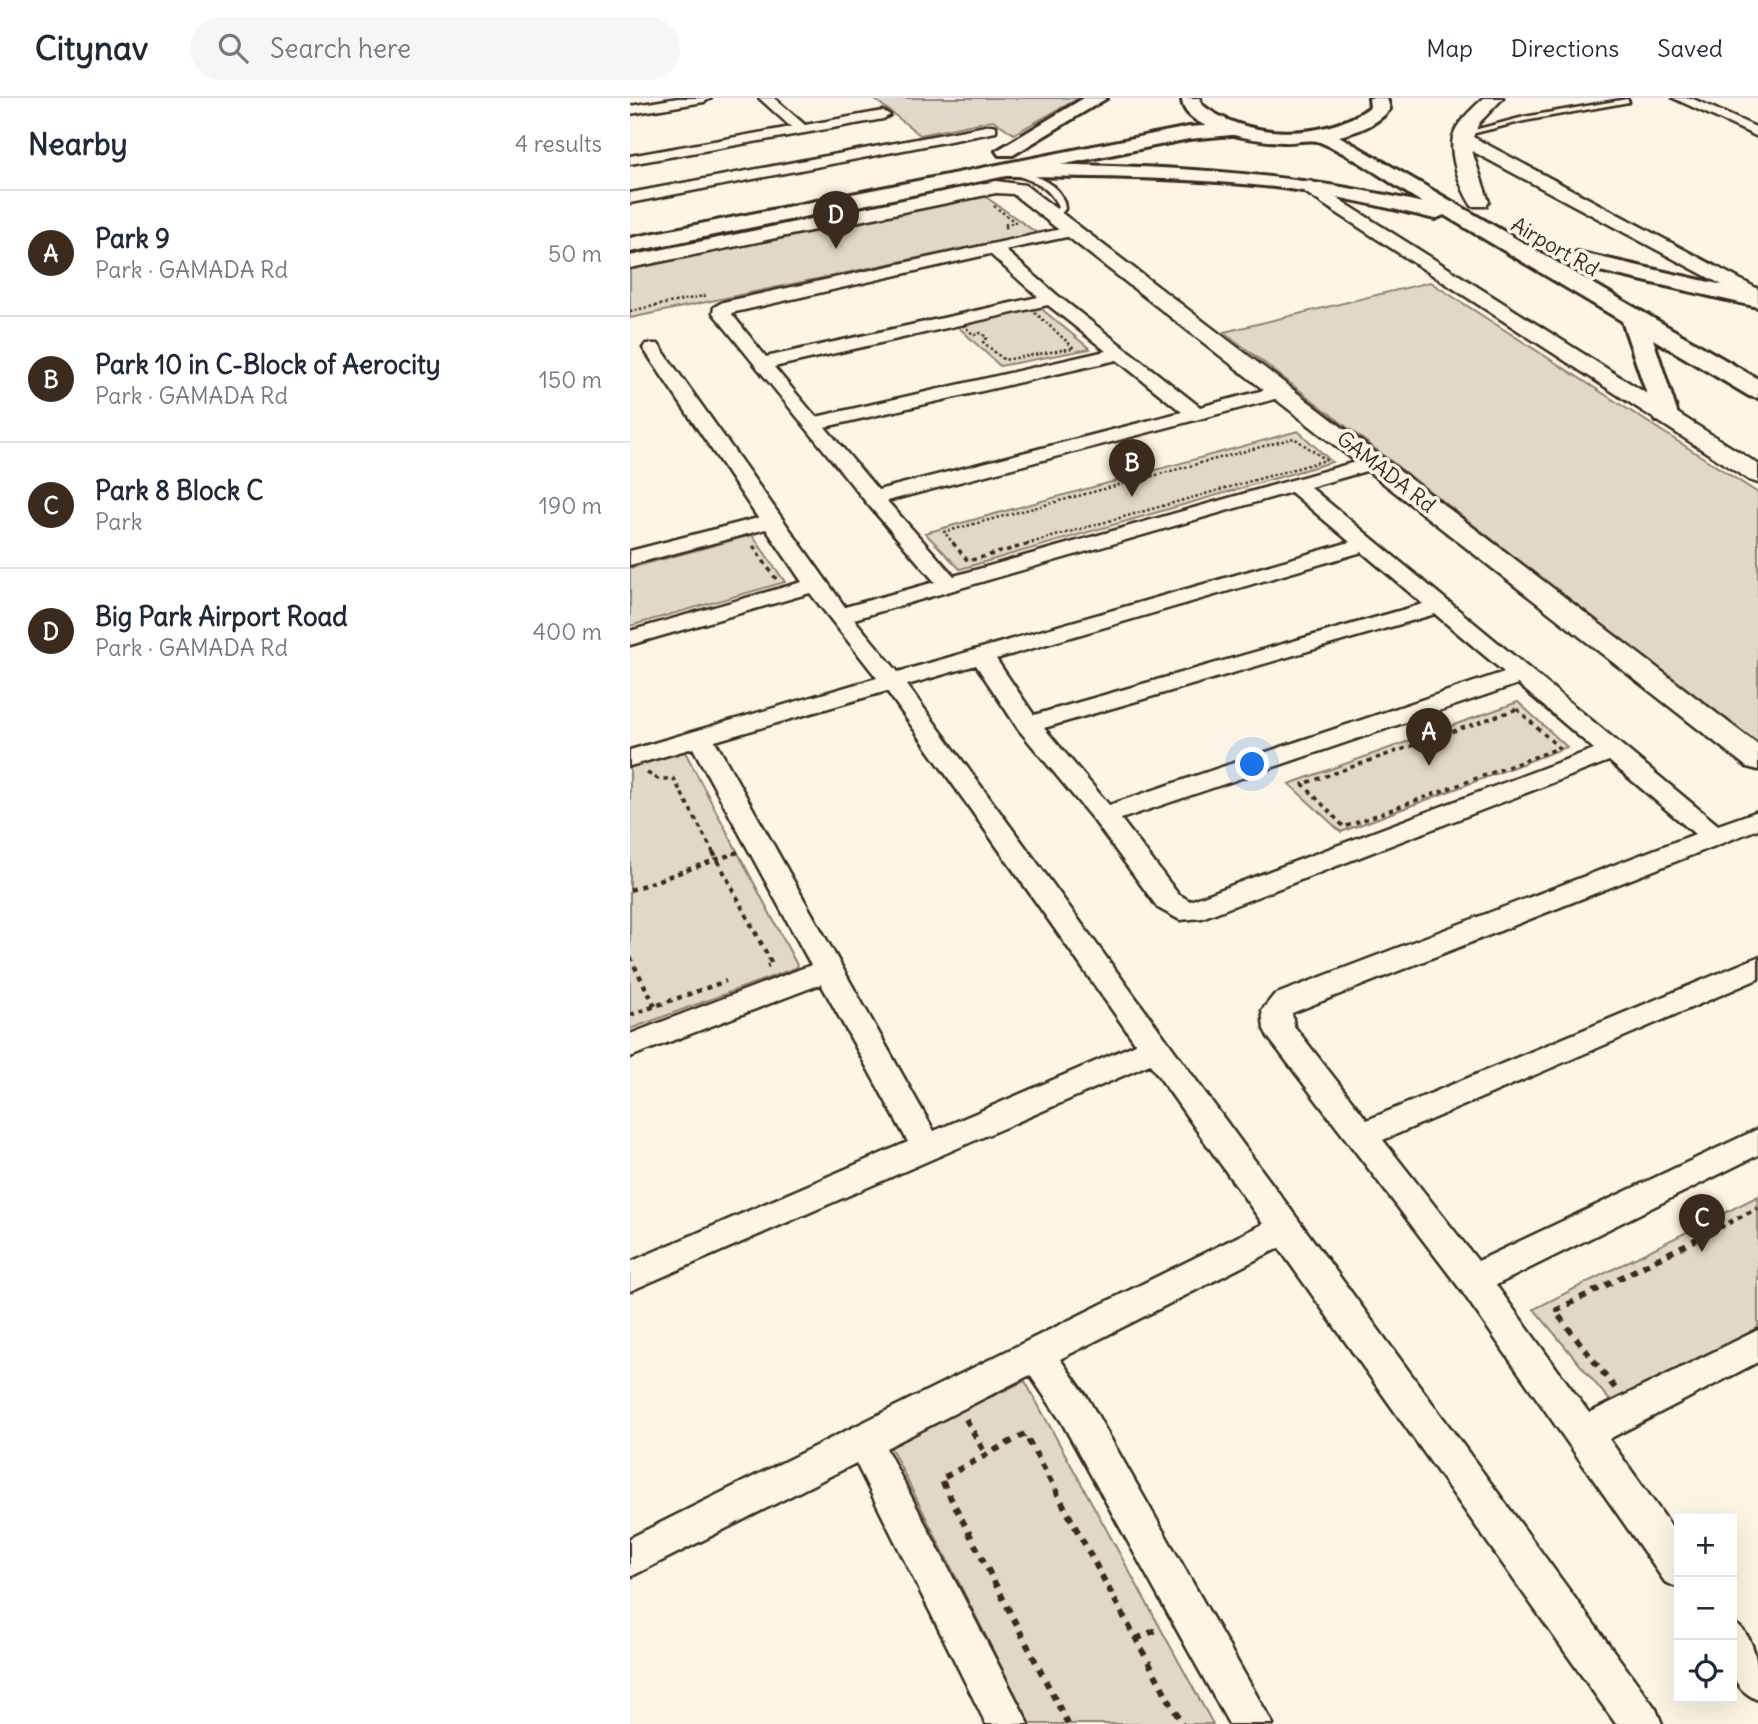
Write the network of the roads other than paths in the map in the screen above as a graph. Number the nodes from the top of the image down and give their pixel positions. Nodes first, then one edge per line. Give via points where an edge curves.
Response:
1 (704, 98) edge
2 (766, 98) edge
3 (862, 98) edge
4 (1098, 98) edge
5 (1378, 98) edge
6 (1494, 98) edge
7 (1681, 98) edge
8 (1628, 101) dead end
9 (1194, 106) edge
10 (630, 110) edge
11 (1758, 121) edge
12 (1741, 125) junction
13 (1353, 127) junction
14 (802, 129) junction
15 (898, 129) junction
16 (990, 129) dead end
17 (1235, 130) junction
18 (1758, 133) edge
19 (1321, 134) junction
20 (950, 136) junction
21 (1462, 136) junction
22 (630, 160) edge
23 (1007, 169) junction
24 (816, 187) dead end
25 (1310, 187) junction
26 (630, 198) edge
27 (1477, 212) junction
28 (1075, 232) junction
29 (630, 245) edge
30 (993, 248) junction
31 (1577, 259) junction
32 (630, 262) edge
33 (1051, 299) junction
34 (1758, 299) edge
35 (1633, 316) junction
36 (652, 348) dead end
37 (1119, 354) junction
38 (762, 364) junction
39 (1758, 365) edge
40 (1758, 390) edge
41 (1283, 391) junction
42 (1194, 412) junction
43 (1664, 415) junction
44 (813, 424) junction
45 (1373, 463) junction
46 (1758, 475) edge
47 (1295, 485) junction
48 (873, 498) junction
49 (770, 521) junction
50 (1364, 544) junction
51 (630, 558) edge
52 (947, 582) junction
53 (814, 585) junction
54 (1439, 606) junction
55 (839, 616) junction
56 (630, 638) edge
57 (982, 656) junction
58 (1523, 674) junction
59 (891, 680) junction
60 (1028, 725) junction
61 (699, 736) junction
62 (1611, 751) junction
63 (1758, 760) edge
64 (634, 766) edge
65 (1104, 816) junction
66 (1758, 819) edge
67 (1713, 835) junction
68 (1758, 967) edge
69 (828, 970) junction
70 (630, 1046) edge
71 (1157, 1048) junction
72 (1364, 1135) junction
73 (1758, 1141) edge
74 (927, 1148) junction
75 (1283, 1230) junction
76 (630, 1276) edge
77 (1473, 1280) junction
78 (1758, 1345) edge
79 (1036, 1354) junction
80 (1583, 1434) junction
81 (863, 1440) junction
82 (630, 1558) edge
83 (1674, 1562) edge
84 (1007, 1724) edge
85 (1252, 1724) edge
86 (1641, 1724) edge

1 - 10 street
2 - 14 street
3 - 15 street
4 - 23 main road
5 - 13 main road via 1380,110
6 - 21 street
7 - 12 street
8 - 21 lane via 1524,119
9 - 17 main road via 1213,124
9 - 23 main road
11 - 12 street
12 - 18 street
13 - 19 main road
13 - 27 main road, Airport Rd
14 - 15 street
14 - 22 street
15 - 20 street
15 - 26 street
16 - 20 street
17 - 19 main road via 1284,136
17 - 23 main road via 1189,133
19 - 27 main road
20 - 23 street via 986,142
21 - 27 street
21 - 34 street
23 - 24 main road
23 - 25 main road via 1201,175
23 - 28 street, GAMADA Rd
23 - 29 main road
23 - 32 street
25 - 27 main road
25 - 43 street
27 - 31 main road, Airport Rd
27 - 35 main road
28 - 30 street
28 - 41 street, GAMADA Rd
30 - 33 street
30 - 38 street via 723,306 722,313
31 - 34 main road
31 - 39 main road, Airport Rd
33 - 37 street
33 - 38 street
35 - 40 main road
35 - 43 main road
36 - 49 street
37 - 42 street
37 - 44 street
38 - 44 street
41 - 42 street
41 - 45 street, GAMADA Rd
42 - 48 street
43 - 46 street
44 - 48 street
45 - 47 street
45 - 63 street, GAMADA Rd
47 - 50 street
47 - 52 street
48 - 52 street
49 - 51 street
49 - 53 street
50 - 54 street
50 - 57 street
52 - 55 street
53 - 55 street
53 - 56 street
54 - 58 street
54 - 60 street
55 - 59 street
57 - 59 street
57 - 60 street
58 - 62 street
58 - 65 street
59 - 61 street
59 - 71 street
60 - 65 street
61 - 64 street
61 - 69 street
62 - 65 street via 1192,911 1180,910 1168,901
62 - 67 street
66 - 67 street
67 - 72 street via 1284,1003 1277,1010 1279,1029
68 - 72 street
69 - 70 street via 662,1019
69 - 74 street
71 - 74 street
71 - 75 street
72 - 77 street
73 - 77 street
74 - 76 street
75 - 79 street
75 - 86 street
77 - 80 street
78 - 80 street
79 - 81 street
79 - 85 street via 1074,1409
80 - 83 street
81 - 82 street
81 - 84 street

